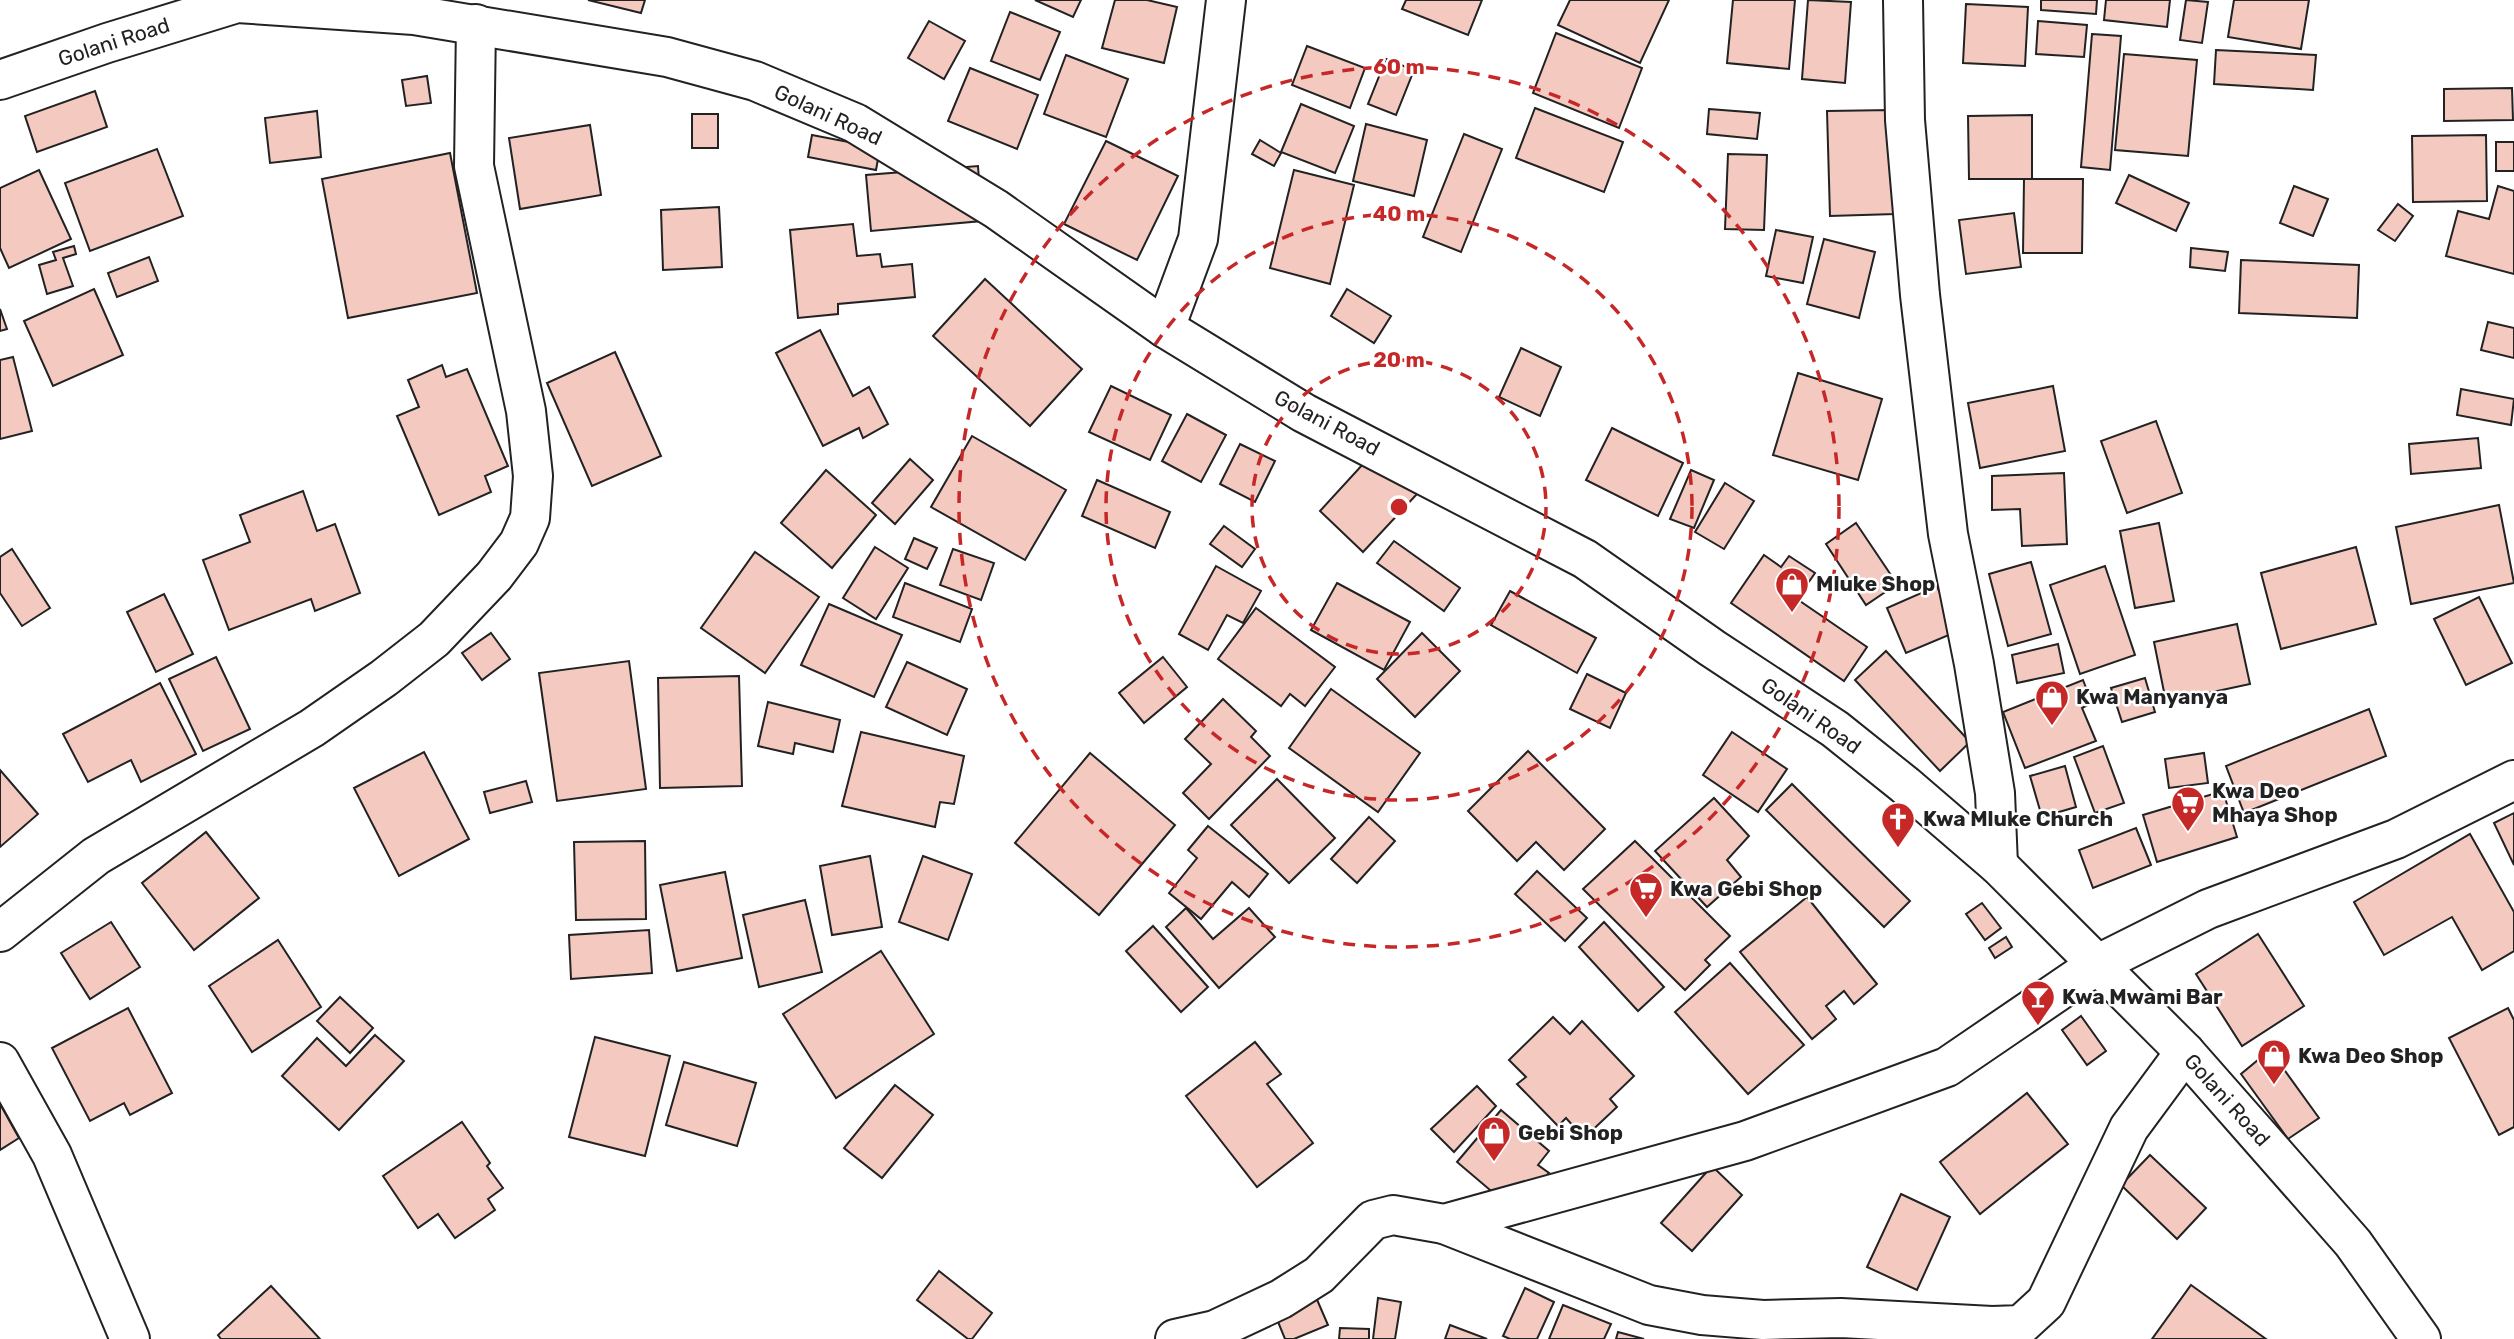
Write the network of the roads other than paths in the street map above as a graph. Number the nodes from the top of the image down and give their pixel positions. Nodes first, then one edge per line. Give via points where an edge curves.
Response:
1 (1226, 0) edge
2 (1903, 0) edge
3 (236, 1) edge
4 (354, 5) edge
5 (476, 24) junction
6 (0, 80) edge
7 (1164, 328) junction
8 (2514, 780) edge
9 (1998, 864) junction
10 (0, 932) edge
11 (2098, 964) junction
12 (2185, 1052) junction
13 (0, 1062) edge
14 (1444, 1224) junction
15 (130, 1339) edge
16 (1175, 1339) edge
17 (2421, 1339) edge

1 - 7 street via 1198,240
2 - 9 street via 1905,120 1920,295 1948,534 1995,793
3 - 4 street, Golani Road
3 - 6 street, Golani Road
4 - 5 street, Golani Road
5 - 7 street, Golani Road via 667,57 755,81 855,123 996,209
5 - 10 street via 474,166 526,411 533,475 530,518 519,542 494,576 434,639 384,678 313,728 96,856
7 - 9 street, Golani Road via 1304,413 1585,559 1835,729
8 - 11 street via 2396,839 2208,909
9 - 11 street, Golani Road
11 - 12 street, Golani Road
11 - 14 street via 1947,1067 1745,1141
12 - 14 street via 2129,1128 2046,1302 2021,1325 1702,1315 1649,1305
12 - 17 street, Golani Road via 2353,1242
13 - 15 street via 52,1155
14 - 16 street via 1393,1215 1373,1220 1319,1275 1281,1298 1215,1330

